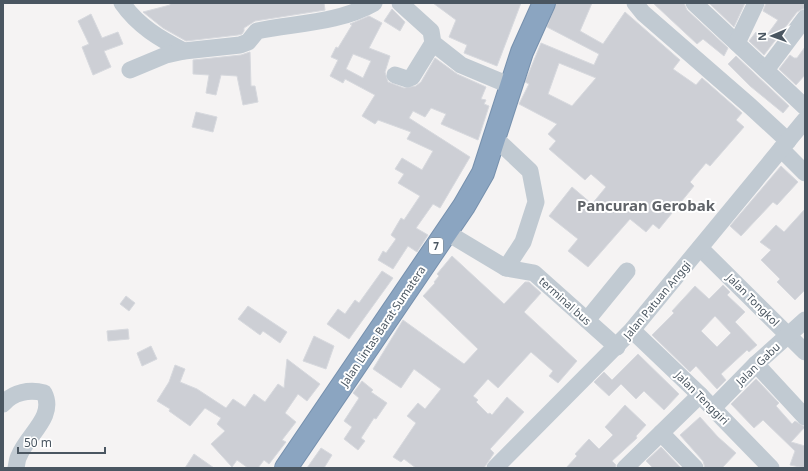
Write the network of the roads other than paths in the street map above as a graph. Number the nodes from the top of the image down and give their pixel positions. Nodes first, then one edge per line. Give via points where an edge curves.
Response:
1 (122, 3) edge
2 (374, 3) edge
3 (400, 3) edge
4 (544, 3) edge
5 (635, 3) edge
6 (694, 3) edge
7 (756, 3) edge
8 (805, 18) edge
9 (433, 43) junction
10 (737, 43) junction
11 (184, 51) junction
12 (130, 70) dead end
13 (766, 70) junction
14 (395, 76) dead end
15 (510, 86) junction
16 (805, 107) edge
17 (805, 120) edge
18 (495, 138) junction
19 (784, 145) junction
20 (805, 173) edge
21 (446, 232) junction
22 (700, 248) junction
23 (506, 268) junction
24 (627, 271) dead end
25 (587, 320) junction
26 (805, 320) edge
27 (632, 330) junction
28 (789, 335) junction
29 (617, 347) junction
30 (805, 352) edge
31 (756, 364) junction
32 (700, 395) junction
33 (3, 404) edge
34 (713, 408) junction
35 (805, 417) edge
36 (661, 433) junction
37 (16, 468) edge
38 (286, 468) edge
39 (495, 468) edge
40 (625, 468) edge
41 (695, 468) edge
42 (771, 468) edge

1 - 11 street via 130,15 155,36
2 - 11 street via 341,16 257,30 248,42 240,45
3 - 9 street via 431,31
4 - 15 highway, Jalan Lintas Barat Sumatera / 7
5 - 19 street via 643,13 750,106
6 - 10 street
7 - 10 street
8 - 13 street
9 - 14 street via 412,77 407,79
9 - 15 street via 461,65
10 - 13 street
11 - 12 street via 166,55
13 - 16 street
15 - 18 highway, Jalan Lintas Barat Sumatera / 7
17 - 19 street, Jalan Patuan Anggi
18 - 21 highway, Jalan Lintas Barat Sumatera / 7 via 483,173
18 - 23 street via 530,171 536,202 523,242
19 - 20 street
19 - 22 street, Jalan Patuan Anggi
21 - 23 street, terminal bus
21 - 38 highway, Jalan Lintas Barat Sumatera / 7
22 - 27 street, Jalan Patuan Anggi
22 - 28 street, Jalan Tongkol
23 - 25 street, terminal bus via 534,273
24 - 25 street
25 - 29 street, terminal bus
26 - 28 street, Jalan Gabu
27 - 29 street, Jalan Patuan Anggi
27 - 32 street, Jalan Tenggiri
28 - 30 street, Jalan Tongkol
28 - 31 street, Jalan Gabu
29 - 39 street, Jalan Patuan Anggi
31 - 34 street, Jalan Gabu
31 - 35 street
32 - 34 street, Jalan Tenggiri
32 - 36 street
33 - 37 street via 21,392 34,390 44,393 47,400 47,410 19,456
34 - 42 street, Jalan Tenggiri
36 - 40 street
36 - 41 street

